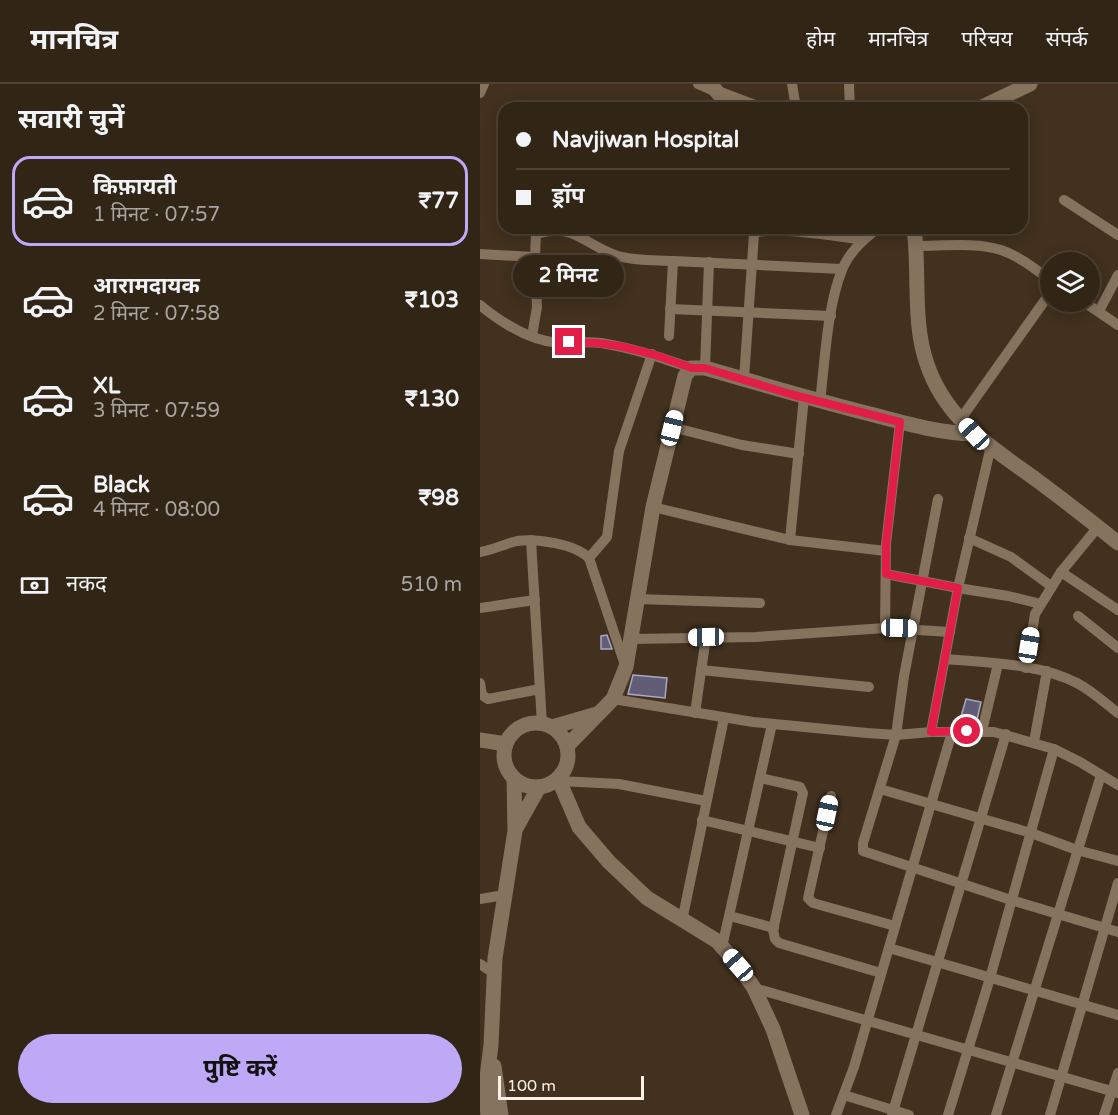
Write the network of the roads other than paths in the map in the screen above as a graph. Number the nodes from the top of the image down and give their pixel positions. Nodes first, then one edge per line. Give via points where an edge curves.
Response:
1 (484, 84) edge
2 (698, 84) edge
3 (792, 84) edge
4 (849, 84) edge
5 (1030, 84) edge
6 (713, 88) edge
7 (480, 93) edge
8 (743, 102) edge
9 (795, 102) edge
10 (850, 102) edge
11 (992, 102) edge
12 (1064, 200) dead end
13 (536, 234) edge
14 (575, 234) edge
15 (754, 234) edge
16 (811, 234) edge
17 (870, 234) edge
18 (915, 234) edge
19 (1118, 235) edge
20 (863, 240) junction
21 (916, 246) junction
22 (480, 254) edge
23 (535, 257) junction
24 (673, 261) junction
25 (709, 262) junction
26 (752, 264) junction
27 (842, 269) junction
28 (1040, 272) edge
29 (1118, 275) edge
30 (480, 305) edge
31 (1040, 307) edge
32 (670, 309) junction
33 (708, 309) junction
34 (1100, 309) edge
35 (748, 311) junction
36 (1100, 312) edge
37 (831, 316) junction
38 (1118, 325) edge
39 (532, 336) junction
40 (669, 336) dead end
41 (652, 354) junction
42 (698, 368) junction
43 (744, 379) junction
44 (804, 398) junction
45 (820, 402) junction
46 (960, 420) junction
47 (900, 422) junction
48 (672, 428) junction
49 (974, 434) junction
50 (991, 446) junction
51 (799, 454) junction
52 (938, 499) dead end
53 (653, 507) junction
54 (1098, 526) junction
55 (969, 538) junction
56 (531, 540) junction
57 (790, 540) junction
58 (1118, 542) edge
59 (886, 551) junction
60 (480, 552) edge
61 (589, 558) junction
62 (1060, 572) junction
63 (886, 574) junction
64 (923, 581) junction
65 (1051, 586) junction
66 (958, 588) junction
67 (637, 599) junction
68 (535, 600) junction
69 (760, 603) dead end
70 (1041, 604) junction
71 (480, 608) edge
72 (1118, 610) edge
73 (1078, 616) dead end
74 (885, 628) junction
75 (914, 629) junction
76 (950, 632) junction
77 (706, 637) junction
78 (631, 639) junction
79 (1118, 648) edge
80 (945, 659) junction
81 (998, 664) junction
82 (626, 668) junction
83 (1026, 668) junction
84 (701, 670) junction
85 (1047, 671) junction
86 (480, 683) edge
87 (869, 687) dead end
88 (540, 690) junction
89 (613, 699) junction
90 (600, 713) junction
91 (695, 713) junction
92 (1118, 713) edge
93 (724, 718) junction
94 (772, 724) junction
95 (547, 725) junction
96 (982, 731) junction
97 (931, 732) junction
98 (952, 732) junction
99 (1006, 734) junction
100 (896, 735) junction
101 (480, 740) edge
102 (1034, 742) junction
103 (506, 744) junction
104 (567, 746) junction
105 (1054, 749) junction
106 (1101, 775) junction
107 (514, 778) junction
108 (760, 778) junction
109 (558, 780) junction
110 (1118, 785) edge
111 (539, 787) junction
112 (880, 789) junction
113 (831, 796) dead end
114 (706, 801) junction
115 (931, 804) junction
116 (981, 819) junction
117 (702, 820) junction
118 (514, 831) junction
119 (749, 831) junction
120 (1031, 832) junction
121 (794, 842) junction
122 (820, 848) junction
123 (1077, 850) junction
124 (1118, 861) edge
125 (912, 869) junction
126 (961, 883) junction
127 (1118, 883) edge
128 (504, 896) junction
129 (480, 899) edge
130 (1011, 900) junction
131 (1059, 913) junction
132 (730, 916) junction
133 (682, 921) junction
134 (895, 926) junction
135 (774, 928) junction
136 (1104, 928) junction
137 (1118, 932) edge
138 (722, 947) junction
139 (888, 948) junction
140 (939, 963) junction
141 (480, 964) edge
142 (881, 973) junction
143 (495, 974) junction
144 (990, 978) junction
145 (754, 988) junction
146 (1035, 991) junction
147 (1083, 1004) junction
148 (1118, 1015) edge
149 (867, 1020) junction
150 (917, 1035) junction
151 (491, 1045) junction
152 (969, 1050) junction
153 (1014, 1063) junction
154 (1118, 1073) edge
155 (1060, 1077) junction
156 (1115, 1093) edge
157 (844, 1095) junction
158 (485, 1106) edge
159 (893, 1113) edge
160 (501, 1115) edge
161 (802, 1115) edge
162 (837, 1115) edge
163 (909, 1115) edge
164 (948, 1115) edge
165 (996, 1115) edge
166 (1050, 1115) edge
167 (1104, 1115) edge

1 - 7 street
2 - 6 street
3 - 9 street
4 - 10 street
5 - 11 street
6 - 8 street
12 - 19 street
13 - 23 street
14 - 24 street via 623,257
15 - 26 street
16 - 20 street
17 - 20 street
18 - 21 street
20 - 27 street
21 - 28 street via 1001,250
21 - 46 street via 919,319 927,365 946,403
22 - 23 street
23 - 39 street via 537,307
24 - 25 street
24 - 32 street
25 - 26 street
25 - 33 street
26 - 27 street
26 - 35 street
27 - 37 street
29 - 34 street
30 - 39 street via 514,329
31 - 46 street
32 - 33 street
32 - 40 street
33 - 35 street
33 - 42 street
35 - 37 street
35 - 43 street
36 - 38 street
37 - 45 street
39 - 41 street via 560,343 608,344
41 - 42 street
41 - 61 street via 619,451 607,537
42 - 43 street
42 - 48 street via 685,376
43 - 44 street
44 - 45 street
44 - 51 street
45 - 47 street
46 - 49 street
47 - 49 street via 949,433
47 - 59 street
48 - 51 street
48 - 53 street
49 - 50 street
50 - 54 street
50 - 55 street
51 - 57 street
52 - 64 street
53 - 57 street
53 - 67 street
54 - 58 street
54 - 62 street
55 - 65 street via 1011,557
55 - 66 street
56 - 60 street
56 - 61 street via 578,549
56 - 68 street
57 - 59 street
59 - 63 street
61 - 82 street
62 - 65 street
62 - 72 street
63 - 64 street
63 - 74 street
64 - 66 street
64 - 75 street
65 - 70 street
66 - 70 street
66 - 76 street
67 - 69 street
67 - 78 street
68 - 71 street
68 - 88 street
70 - 83 street via 1033,623
73 - 79 street
74 - 75 street
74 - 77 street
75 - 76 street
75 - 100 street
76 - 80 street
77 - 78 street
77 - 84 street
78 - 82 street
80 - 81 street
80 - 97 street
81 - 83 street
81 - 96 street
82 - 89 street
83 - 85 street
84 - 87 street
84 - 91 street
85 - 92 street via 1078,684
85 - 102 street
86 - 88 street via 483,697 488,699
88 - 95 street
89 - 90 street
89 - 91 street
90 - 95 street
90 - 104 street
91 - 93 street
93 - 94 street
93 - 114 street
94 - 100 street
94 - 108 street
95 - 103 street via 531,723 519,728
95 - 104 street via 562,736
96 - 98 street
96 - 99 street
97 - 98 street
97 - 100 street
98 - 115 street
99 - 102 street
99 - 116 street
100 - 112 street
101 - 103 street
102 - 105 street
103 - 107 street via 505,762
104 - 109 street via 566,766
105 - 106 street
105 - 120 street
106 - 110 street
106 - 123 street
107 - 111 street
107 - 118 street
108 - 119 street
108 - 121 street via 802,788
109 - 111 street
109 - 114 street via 619,784
109 - 133 street via 586,837 647,898
111 - 118 street
112 - 115 street
112 - 125 street via 863,852
113 - 122 street
114 - 117 street
115 - 116 street
115 - 125 street
116 - 120 street
116 - 126 street
117 - 119 street
117 - 133 street
118 - 128 street
119 - 121 street
119 - 132 street
120 - 123 street
120 - 130 street
121 - 122 street
121 - 135 street
122 - 134 street via 808,895 810,901
123 - 124 street
123 - 131 street
125 - 126 street
125 - 134 street
126 - 130 street
126 - 140 street
127 - 136 street
128 - 129 street
128 - 143 street
130 - 131 street
130 - 144 street
131 - 136 street
131 - 146 street
132 - 135 street
132 - 138 street
133 - 138 street
134 - 139 street
135 - 142 street via 779,942
136 - 137 street
136 - 147 street
138 - 145 street
139 - 140 street
139 - 142 street
140 - 144 street
140 - 150 street
141 - 143 street
142 - 149 street
143 - 151 street
144 - 146 street
144 - 152 street
145 - 149 street
145 - 161 street via 773,1029
146 - 147 street
146 - 153 street
147 - 148 street
147 - 155 street
149 - 150 street
149 - 157 street
150 - 152 street
150 - 159 street
151 - 158 street
151 - 160 street
152 - 153 street
152 - 164 street
153 - 155 street
153 - 165 street
154 - 156 street
155 - 156 street
155 - 166 street
156 - 167 street
157 - 159 street
157 - 162 street
159 - 163 street

